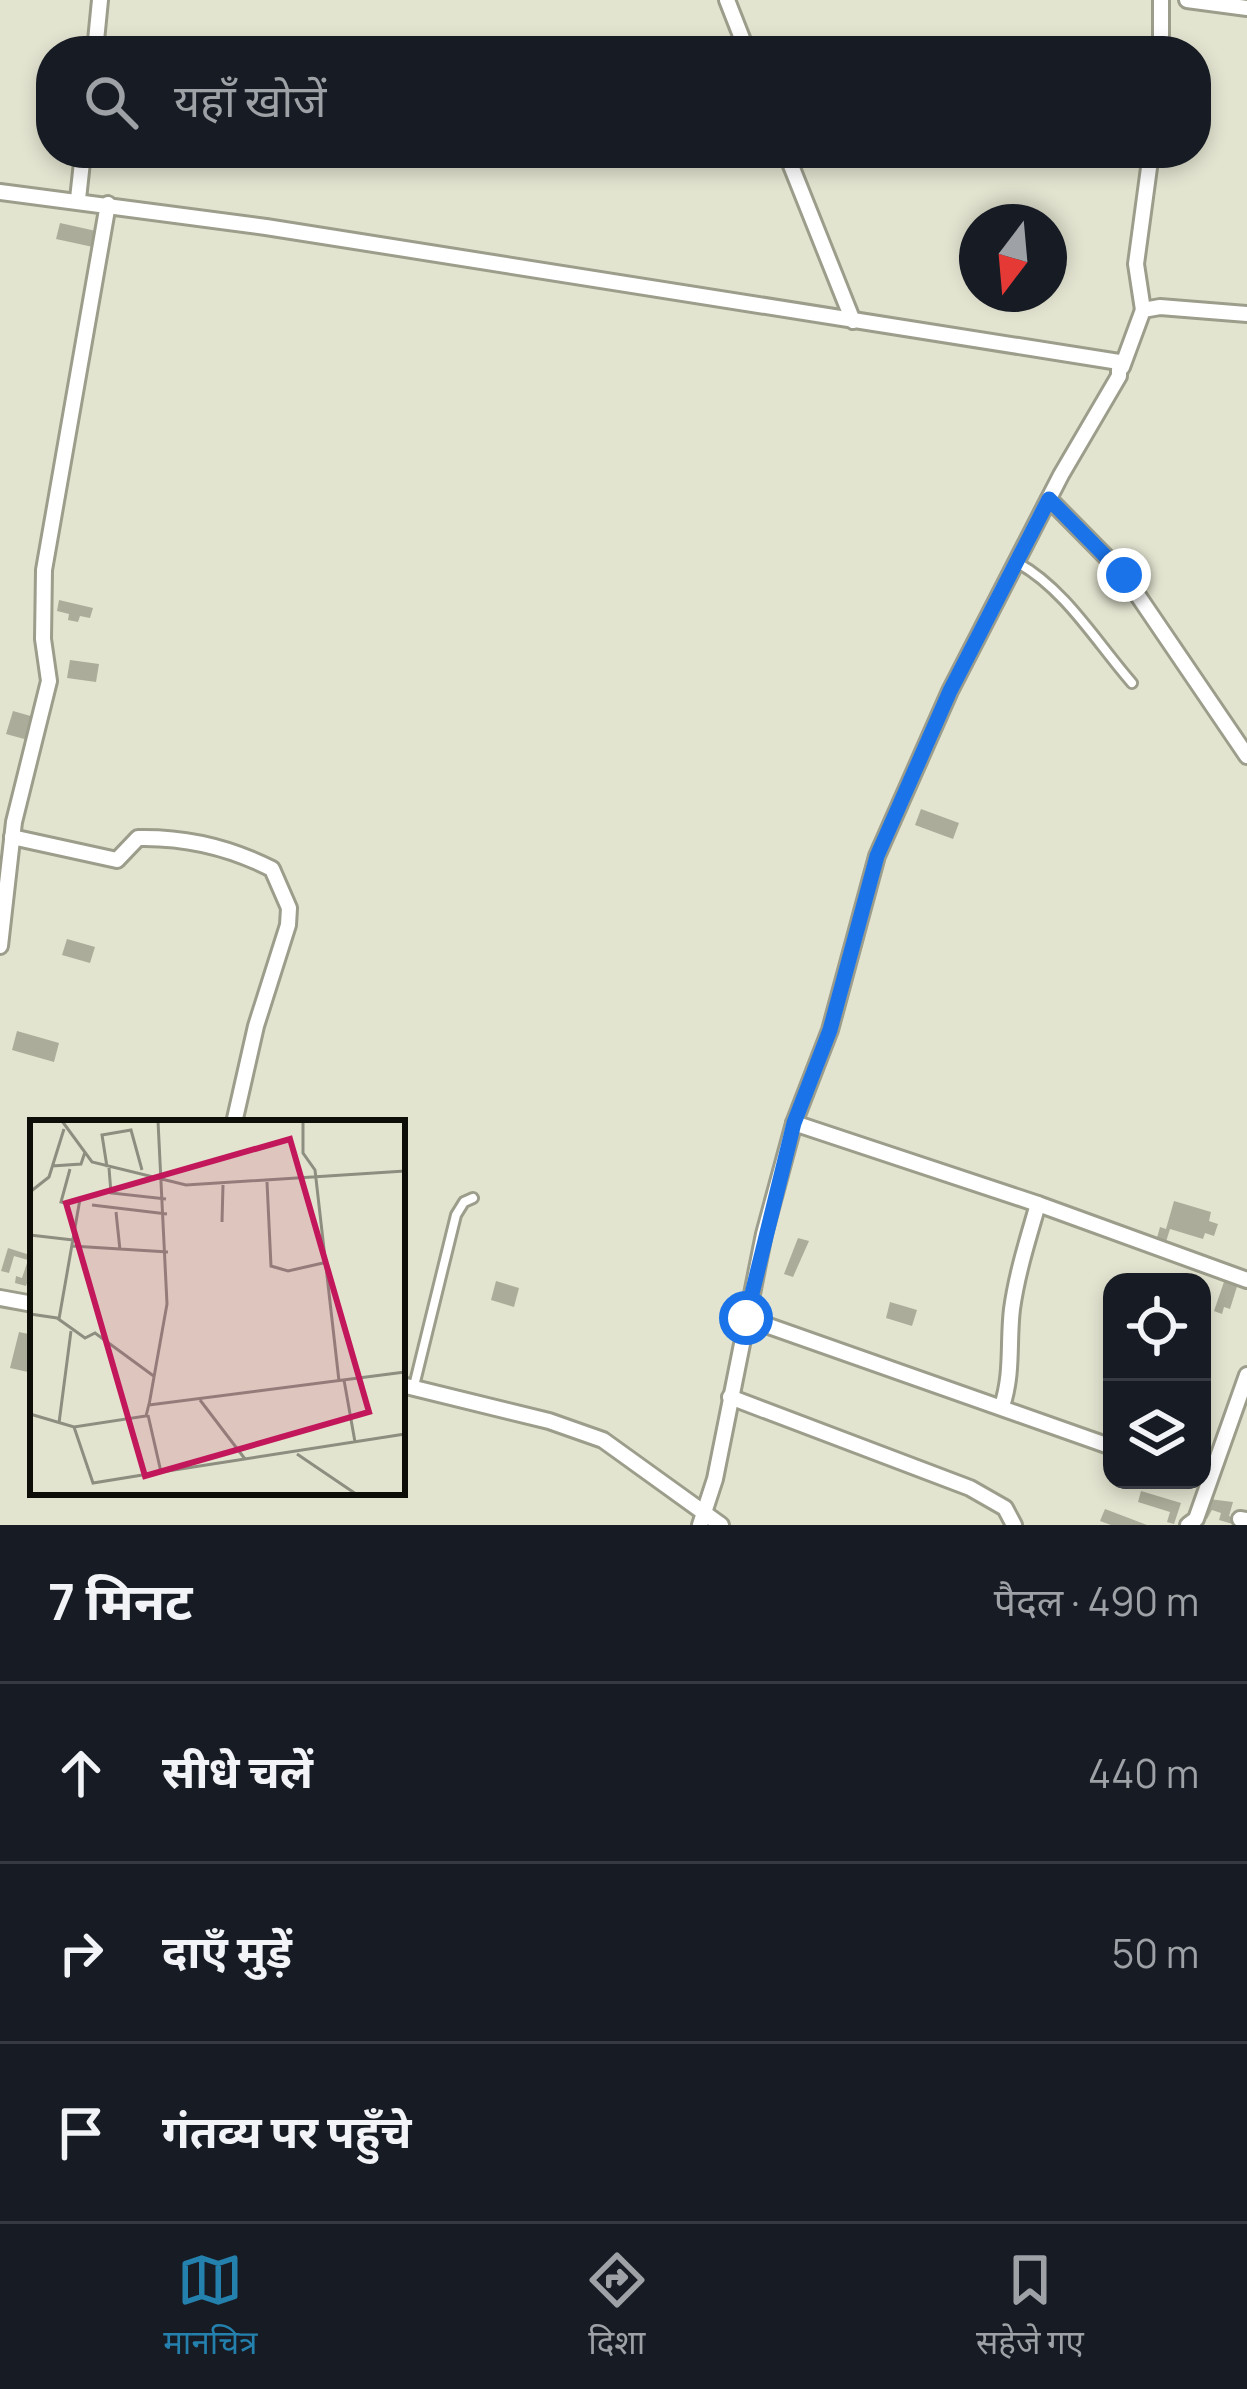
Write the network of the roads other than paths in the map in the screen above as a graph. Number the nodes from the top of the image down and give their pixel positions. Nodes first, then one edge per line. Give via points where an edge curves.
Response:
1 (100, 0) edge
2 (727, 0) edge
3 (1161, 0) edge
4 (1187, 0) edge
5 (1247, 8) edge
6 (96, 36) edge
7 (741, 36) edge
8 (1161, 36) edge
9 (81, 168) edge
10 (792, 168) edge
11 (1149, 168) edge
12 (0, 192) edge
13 (78, 200) junction
14 (108, 204) junction
15 (1143, 310) junction
16 (1247, 314) edge
17 (853, 321) junction
18 (1122, 367) junction
19 (1049, 499) junction
20 (1016, 563) junction
21 (1132, 683) dead end
22 (1247, 756) edge
23 (12, 838) junction
24 (0, 946) edge
25 (234, 1120) edge
26 (794, 1123) junction
27 (473, 1198) dead end
28 (1038, 1204) junction
29 (1247, 1280) edge
30 (0, 1298) edge
31 (30, 1303) edge
32 (746, 1318) junction
33 (1247, 1377) edge
34 (408, 1386) edge
35 (730, 1397) junction
36 (1002, 1406) junction
37 (1103, 1444) edge
38 (702, 1518) edge
39 (721, 1525) edge
40 (1014, 1525) edge
41 (1188, 1525) edge

1 - 6 street
2 - 7 street
3 - 8 street
4 - 5 street
9 - 13 street
10 - 17 street
11 - 15 street via 1136,264
12 - 13 street
13 - 14 street
14 - 17 street
14 - 23 street via 44,570 49,681
15 - 16 street
15 - 18 street
17 - 18 street via 1113,359
18 - 19 street
19 - 20 street
19 - 22 street via 1124,575
20 - 21 lane via 1072,610
20 - 26 street via 891,820 819,1065
23 - 24 street
23 - 25 street via 117,860 138,838 164,839 248,856 272,869 288,925
26 - 28 street
26 - 32 street
27 - 34 lane via 456,1215
28 - 29 street
28 - 36 street via 1014,1296
30 - 31 street
32 - 35 street
32 - 36 street
33 - 41 street
34 - 38 street via 603,1440
35 - 38 street
35 - 40 street via 970,1487 1005,1508
36 - 37 street
38 - 39 street

